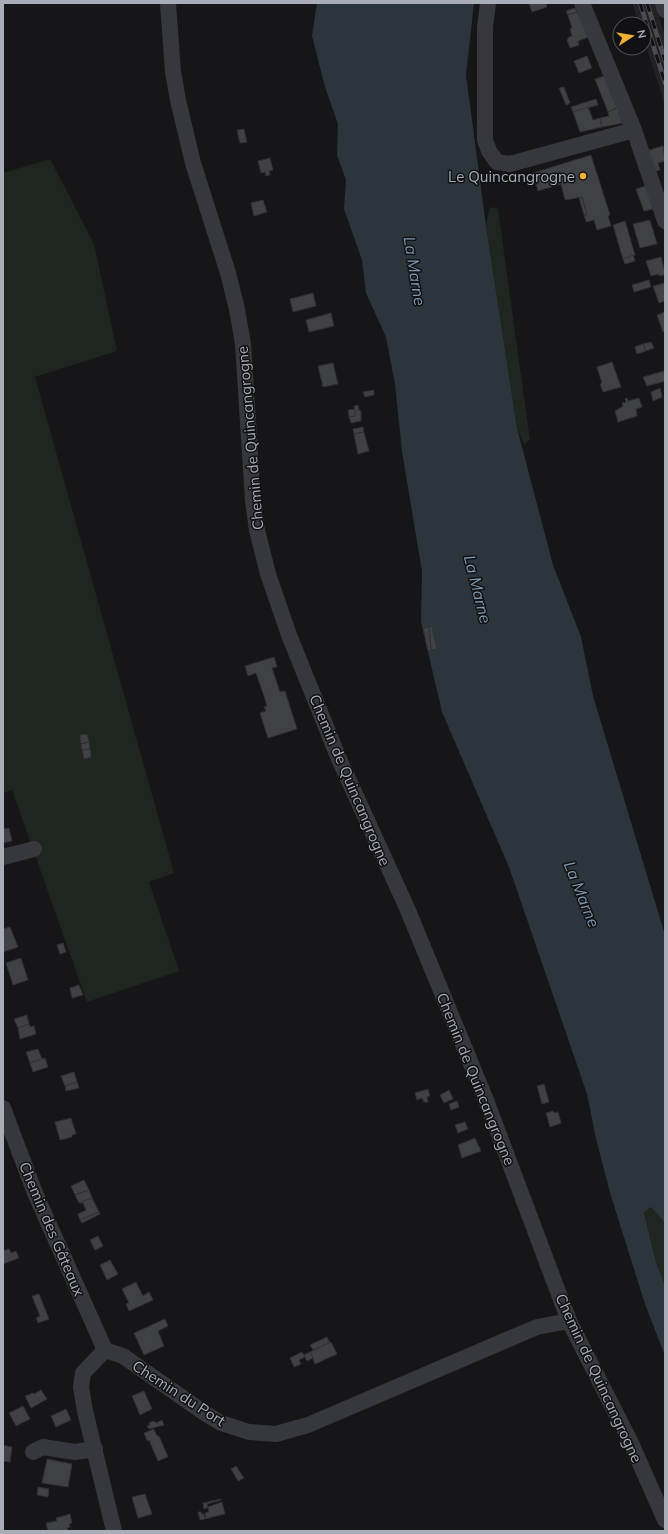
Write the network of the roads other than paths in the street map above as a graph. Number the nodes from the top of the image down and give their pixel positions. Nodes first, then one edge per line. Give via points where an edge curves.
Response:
1 (168, 3) edge
2 (488, 3) edge
3 (582, 3) edge
4 (663, 3) edge
5 (665, 10) edge
6 (634, 130) junction
7 (665, 221) edge
8 (34, 849) dead end
9 (3, 857) edge
10 (3, 1108) edge
11 (569, 1321) junction
12 (105, 1350) junction
13 (95, 1449) junction
14 (33, 1452) dead end
15 (665, 1520) edge
16 (114, 1531) edge

1 - 11 street, Chemin de Quincangrogne via 173,72 178,100 193,163 237,309 243,344 252,501 268,574 289,635 336,751 407,908 486,1100
2 - 6 street via 485,27 485,140 489,152 497,162 510,164
3 - 6 street
4 - 5 street
6 - 7 street
8 - 9 street
10 - 12 street, Chemin des Gâteaux via 35,1193
11 - 12 street, Chemin du Port via 537,1327 308,1425 276,1434 249,1432 221,1423 123,1356
11 - 15 street, Chemin de Quincangrogne via 631,1443
12 - 13 street via 83,1373 81,1387
13 - 14 street via 75,1452 43,1447
13 - 16 street

